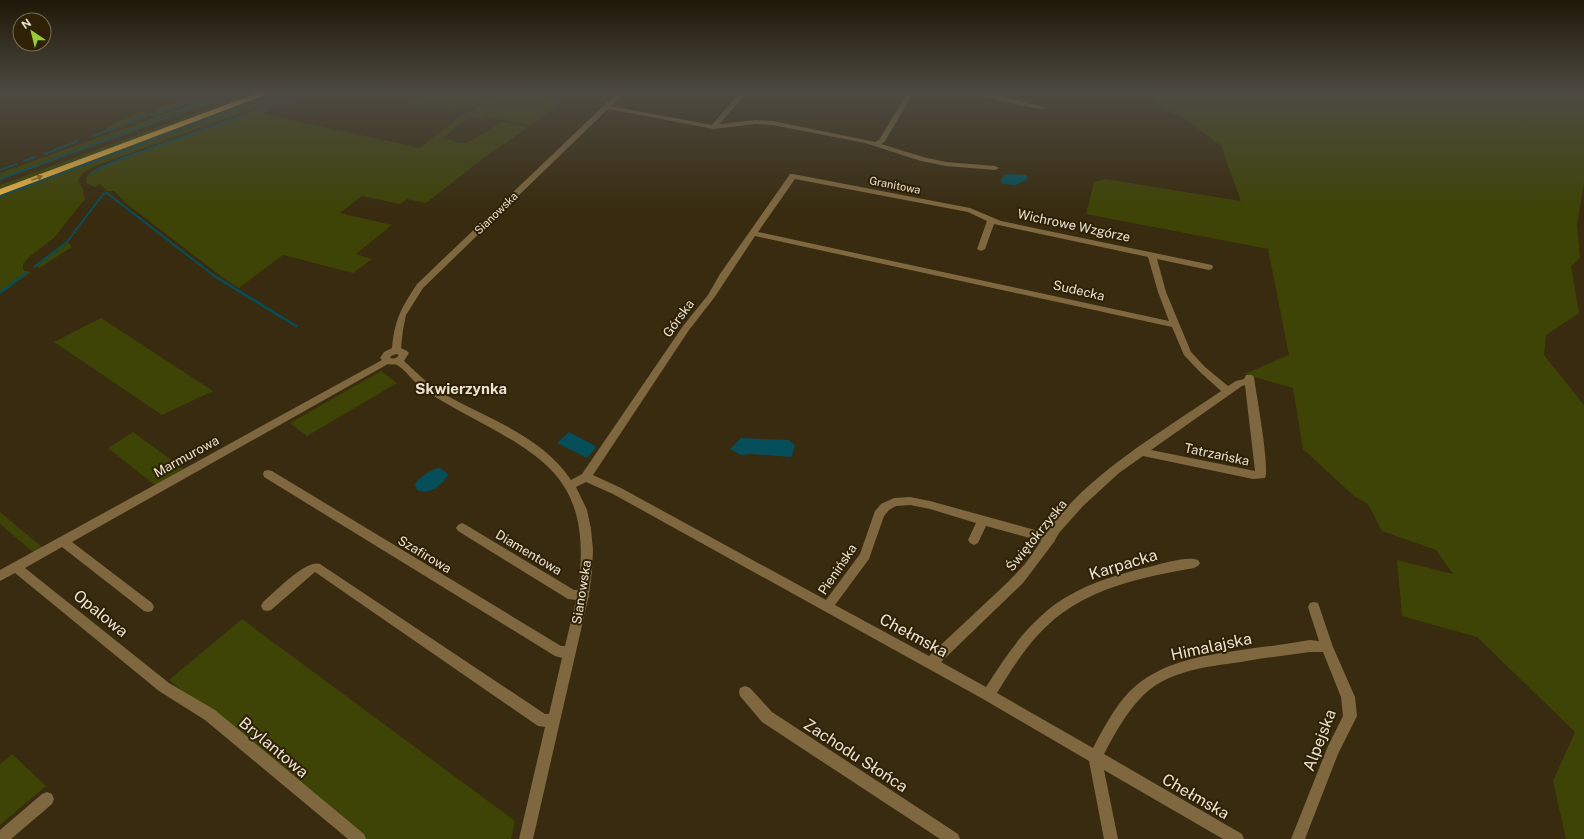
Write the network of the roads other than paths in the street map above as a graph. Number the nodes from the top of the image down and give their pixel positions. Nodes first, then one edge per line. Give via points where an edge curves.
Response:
1 (141, 131) edge
2 (164, 131) edge
3 (581, 131) edge
4 (820, 131) edge
5 (888, 131) edge
6 (875, 144) junction
7 (995, 168) dead end
8 (793, 176) joint
9 (0, 183) edge
10 (0, 192) edge
11 (991, 220) junction
12 (753, 233) junction
13 (981, 249) dead end
14 (1152, 255) junction
15 (1209, 267) dead end
16 (1176, 325) junction
17 (397, 356) junction
18 (1249, 379) joint
19 (1228, 391) junction
20 (1142, 452) junction
21 (268, 474) dead end
22 (586, 477) junction
23 (570, 486) junction
24 (983, 522) junction
25 (462, 528) dead end
26 (1050, 539) junction
27 (974, 540) dead end
28 (63, 541) junction
29 (1194, 563) dead end
30 (16, 567) junction
31 (0, 576) edge
32 (582, 595) junction
33 (268, 606) dead end
34 (148, 607) dead end
35 (1314, 607) dead end
36 (827, 608) junction
37 (1327, 647) junction
38 (570, 652) junction
39 (932, 664) junction
40 (164, 687) joint
41 (745, 692) dead end
42 (988, 695) junction
43 (554, 720) junction
44 (1095, 757) junction
45 (47, 799) dead end
46 (0, 839) edge
47 (359, 839) edge
48 (526, 839) edge
49 (953, 839) edge
50 (1111, 839) edge
51 (1237, 839) edge
52 (1298, 839) edge

1 - 9 highway
10 -> 2 highway
3 - 17 street, Sianowska via 420,286 402,315 398,330
4 - 6 street
5 - 6 street via 882,141
6 - 7 street via 940,163
8 - 11 street, Granitowa via 970,210
8 - 12 street, Górska
11 - 13 street
11 - 14 street, Wichrowe Wzgórze
12 - 16 street, Sudecka
12 - 22 street, Górska
14 - 15 street, Wichrowe Wzgórze
14 - 16 street via 1162,292
16 - 19 street via 1187,353
17 - 23 street, Sianowska via 432,390 542,454
17 - 28 street, Marmurowa via 392,362 387,361
18 - 19 street, Świętokrzyska
18 - 20 street, Tatrzańska via 1261,475 1254,476
19 - 20 street, Świętokrzyska
20 - 26 street, Świętokrzyska via 1108,477 1079,504
21 - 38 street, Szafirowa via 559,652
22 - 23 street
22 - 36 street, Chełmska via 624,494
23 - 32 street, Sianowska via 579,501 585,522 586,573
24 - 26 street
24 - 27 street
24 - 36 street, Pienińska via 930,505 910,501 894,502 879,514 865,556
25 - 32 street, Diamentowa via 572,595
26 - 39 street, Świętokrzyska via 1037,559 1018,580
28 - 30 street, Marmurowa
28 - 34 street
29 - 42 street, Karpacka via 1110,581 1080,595 1053,612 1011,658
30 - 31 street, Marmurowa
30 - 40 street, Opalowa
32 - 38 street, Sianowska
33 - 43 street via 310,569 316,567 543,721
35 - 37 street, Alpejska
36 - 39 street, Chełmska
37 - 44 street, Himalajska via 1310,646 1199,662 1168,672 1133,697 1115,721
37 - 52 street, Alpejska via 1348,698 1350,716 1333,751
38 - 43 street, Sianowska
39 - 42 street, Chełmska
40 - 47 street, Brylantowa via 210,715
41 - 49 street, Zachodu Słońca via 767,717
42 - 44 street, Chełmska
43 - 48 street, Sianowska
44 - 50 street
44 - 51 street, Chełmska
45 - 46 street

